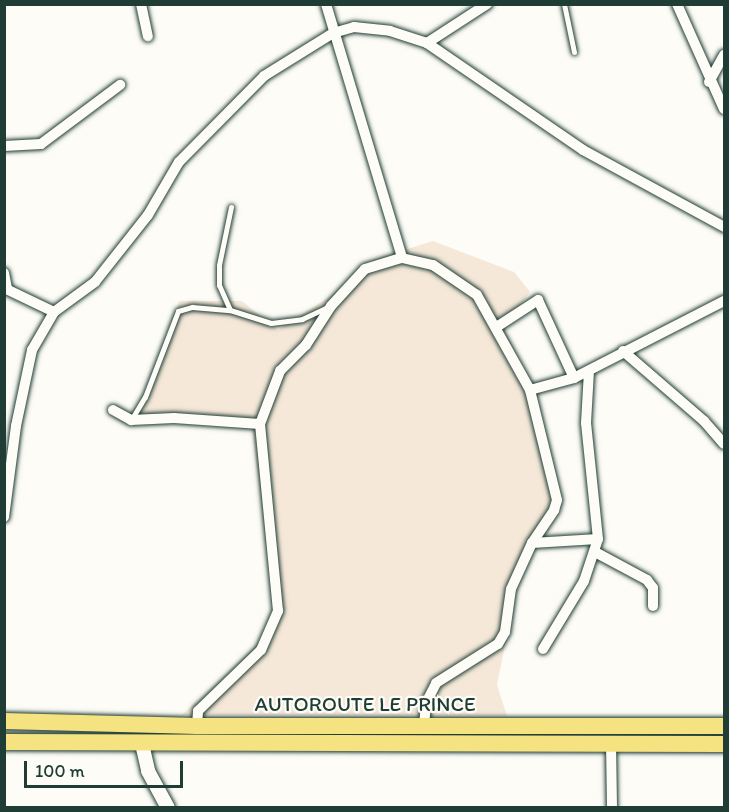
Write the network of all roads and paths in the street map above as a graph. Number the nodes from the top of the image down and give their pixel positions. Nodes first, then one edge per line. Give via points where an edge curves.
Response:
1 (141, 4) edge
2 (326, 4) edge
3 (487, 4) edge
4 (564, 4) edge
5 (677, 4) edge
6 (333, 33) junction
7 (148, 36) dead end
8 (427, 43) junction
9 (574, 52) dead end
10 (724, 55) edge
11 (709, 82) junction
12 (120, 85) dead end
13 (724, 109) edge
14 (4, 146) edge
15 (231, 207) dead end
16 (724, 227) edge
17 (402, 258) junction
18 (4, 273) edge
19 (6, 288) edge
20 (724, 301) edge
21 (331, 306) junction
22 (230, 310) junction
23 (54, 312) junction
24 (498, 326) junction
25 (623, 351) junction
26 (589, 371) junction
27 (574, 378) junction
28 (530, 390) junction
29 (113, 410) dead end
30 (131, 420) junction
31 (260, 424) junction
32 (16, 426) junction
33 (4, 429) edge
34 (724, 444) edge
35 (4, 518) edge
36 (598, 539) junction
37 (532, 543) junction
38 (596, 552) junction
39 (653, 606) dead end
40 (543, 649) dead end
41 (4, 721) edge
42 (197, 726) junction
43 (424, 726) junction
44 (724, 726) edge
45 (4, 742) edge
46 (611, 743) junction
47 (142, 744) junction
48 (724, 744) edge
49 (168, 807) edge
50 (612, 807) edge

1 - 7 street
2 - 6 street
3 - 8 street
4 - 9 lane
5 - 11 street
6 - 8 street via 363,28 390,31
6 - 17 street
6 - 23 street via 264,76 178,162 148,215 95,282
8 - 16 street via 582,150
10 - 11 street
11 - 13 street
12 - 14 street via 41,144
15 - 22 lane via 219,275
17 - 21 street via 365,269
17 - 24 street via 433,265 477,295
18 - 19 street
19 - 23 street
20 - 25 street
21 - 22 lane via 302,319 271,323
21 - 31 street via 306,345 280,371
22 - 30 lane via 192,307 178,312 145,397
23 - 32 street via 32,350
24 - 27 street via 538,300
24 - 28 street
25 - 26 street
25 - 34 street via 704,421
26 - 27 street
26 - 36 street via 586,423
27 - 28 street
28 - 37 street via 557,500
29 - 30 street
30 - 31 street via 174,418
31 - 42 street via 278,611 261,650 198,711
32 - 33 street
32 - 35 street
36 - 37 street
36 - 38 street
37 - 43 street via 511,589 505,632 498,644 436,683 426,703
38 - 39 street via 647,580 653,588
38 - 40 street via 584,581
41 - 42 main road, AUTOROUTE LE PRINCE
42 - 43 main road, AUTOROUTE LE PRINCE
43 - 44 main road, AUTOROUTE LE PRINCE
45 - 47 main road, AUTOROUTE LE PRINCE
46 - 47 main road, AUTOROUTE LE PRINCE
46 - 48 main road, AUTOROUTE LE PRINCE
46 - 50 street
47 - 49 street via 148,771

